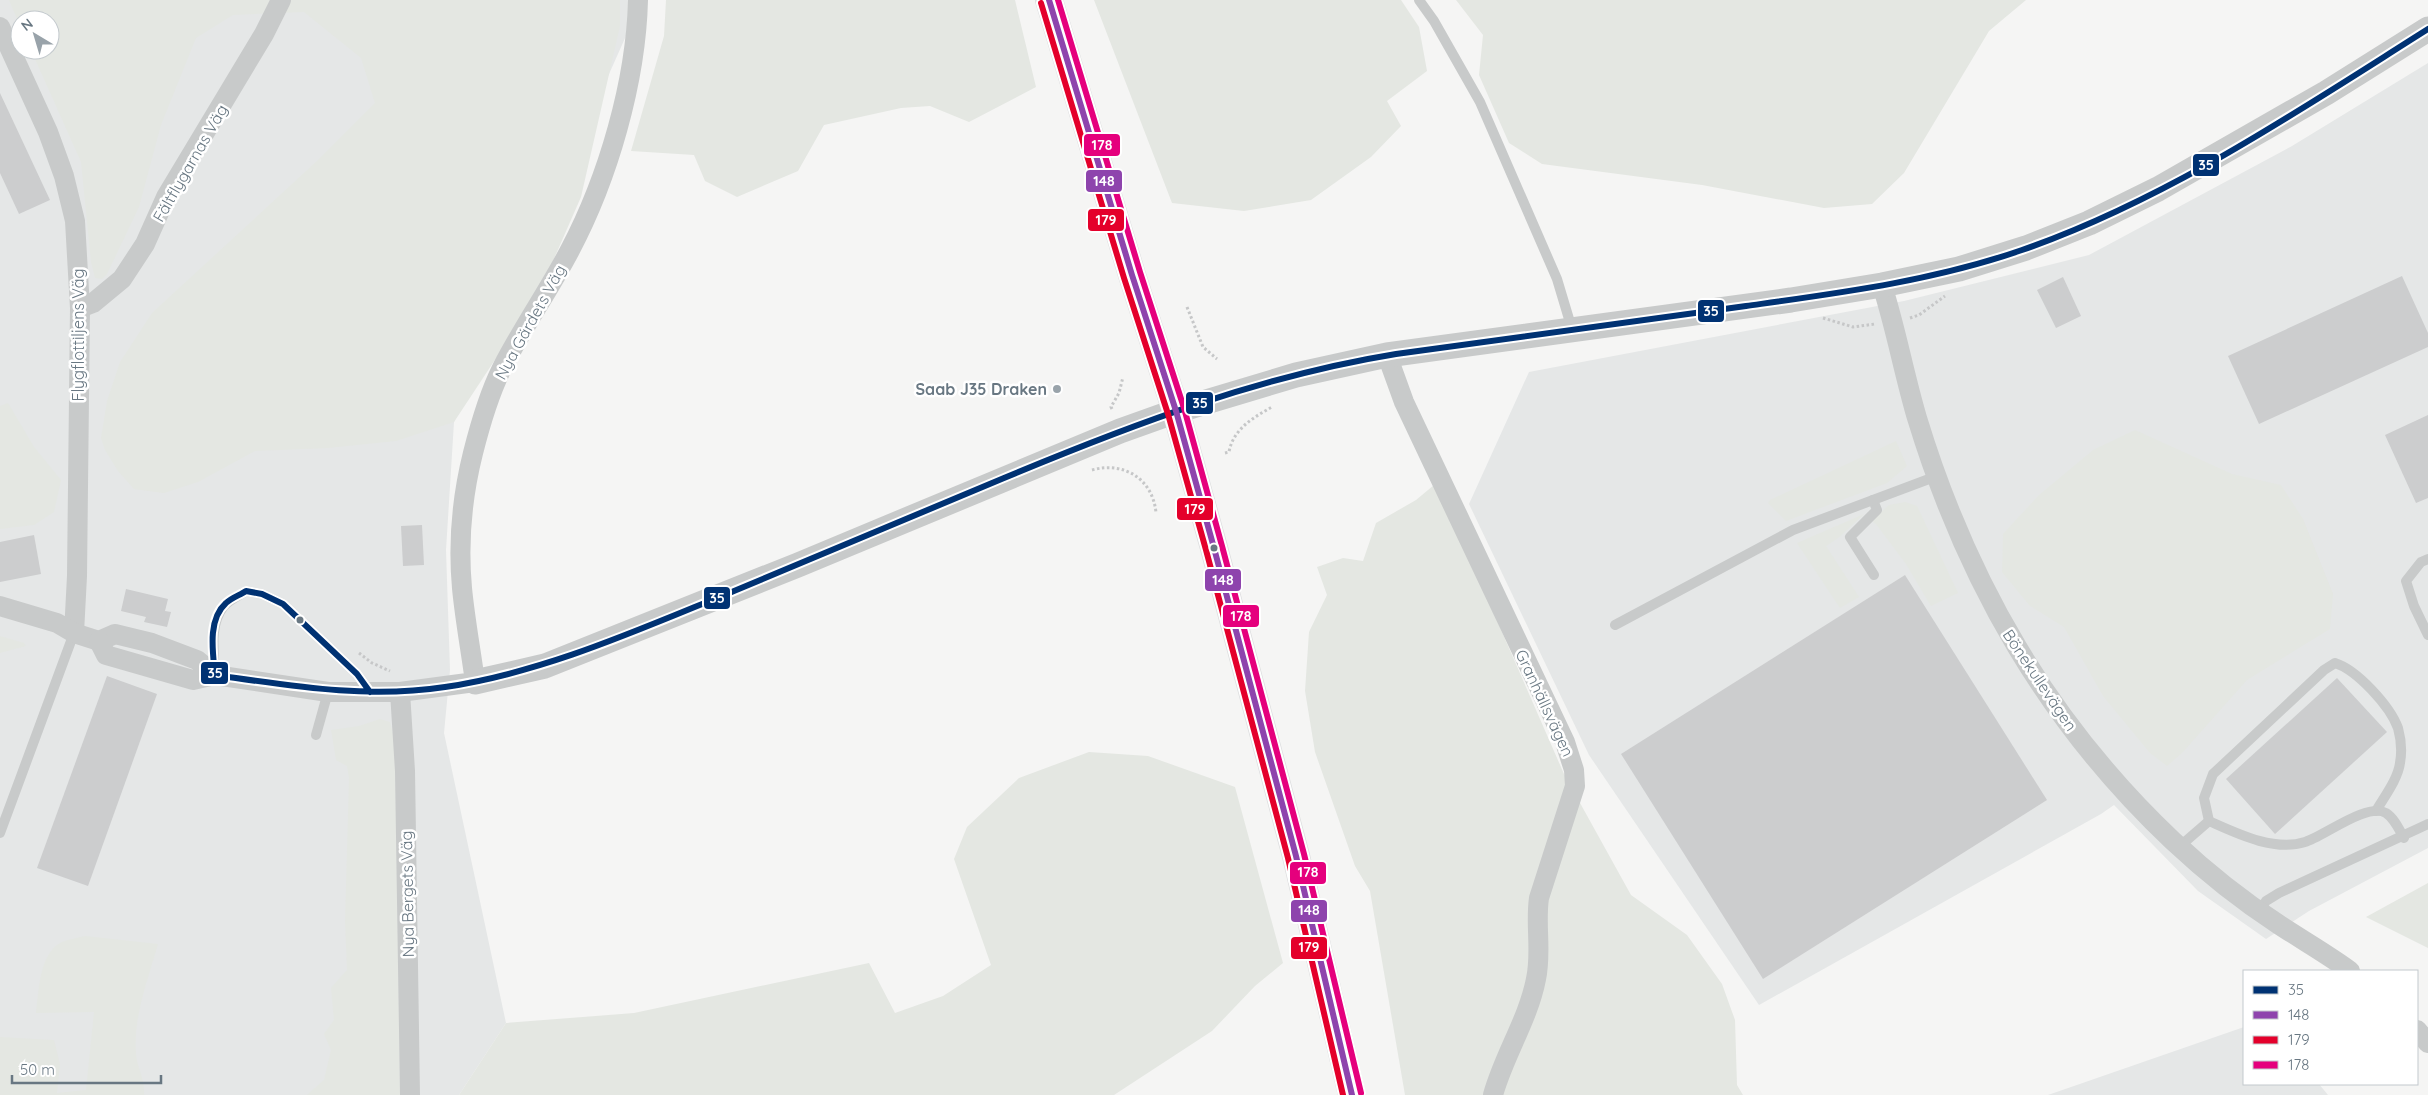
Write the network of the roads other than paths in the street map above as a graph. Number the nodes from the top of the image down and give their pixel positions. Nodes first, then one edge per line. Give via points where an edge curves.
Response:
1 (281, 0) edge
2 (638, 0) edge
3 (1049, 0) edge
4 (1419, 0) edge
5 (0, 27) edge
6 (2428, 29) edge
7 (1882, 285) junction
8 (80, 308) junction
9 (1573, 330) junction
10 (1387, 355) junction
11 (1176, 411) junction
12 (1937, 476) junction
13 (1874, 500) junction
14 (2428, 559) edge
15 (1874, 575) dead end
16 (0, 606) edge
17 (1615, 626) dead end
18 (74, 633) junction
19 (2428, 635) edge
20 (215, 675) junction
21 (475, 682) junction
22 (328, 692) junction
23 (370, 692) junction
24 (404, 692) junction
25 (316, 735) dead end
26 (2376, 811) junction
27 (2209, 821) junction
28 (2428, 824) edge
29 (0, 833) edge
30 (2404, 838) junction
31 (2179, 846) junction
32 (2259, 910) junction
33 (2349, 970) edge
34 (2418, 1031) edge
35 (2428, 1043) edge
36 (410, 1095) edge
37 (1352, 1095) edge
38 (1493, 1095) edge

1 - 8 street, Fältflygarnas Väg via 166,197 136,258 122,279 93,303
2 - 21 street, Nya Gärdets Väg via 630,72 597,190 570,249 502,369 473,454 464,498 461,539 462,587
3 - 11 highway
4 - 9 lane via 1480,102 1557,279
5 - 8 street, Flygflottiljens Väg via 48,132 64,176 75,221
6 - 7 street via 2219,156 2089,223 2026,248 1959,269
7 - 9 street
7 - 12 street, Bönekullevägen via 1915,410
8 - 18 street, Flygflottiljens Väg
9 - 10 street
10 - 11 street via 1329,366
10 - 38 street, Granhällsvägen via 1404,402 1565,742 1574,770 1575,786 1539,898 1536,980
11 - 21 street via 577,654 529,671
11 - 37 highway via 1296,856
12 - 13 lane
12 - 31 street, Bönekullevägen via 1963,544 1998,616 2042,688 2110,776
13 - 15 lane via 1877,510 1850,537
13 - 17 lane via 1794,530
14 - 19 lane via 2421,562 2406,581
16 - 18 street via 58,623
18 - 20 street via 99,641 106,655 193,680
18 - 29 lane
20 - 22 street
20 - 23 lane via 213,634 217,617 225,604 246,591 283,604 357,674
21 - 24 street
22 - 23 street
22 - 25 lane
23 - 24 street
24 - 36 street, Nya Bergets Väg
26 - 27 lane via 2358,816 2304,843 2262,842
26 - 27 lane via 2400,764 2401,744 2397,727 2362,679 2347,667 2335,663 2213,774 2204,798
26 - 30 lane via 2390,817
27 - 31 lane
28 - 30 lane
30 - 32 lane via 2279,893
31 - 32 street, Bönekullevägen
32 - 33 street, Bönekullevägen
34 - 35 street

